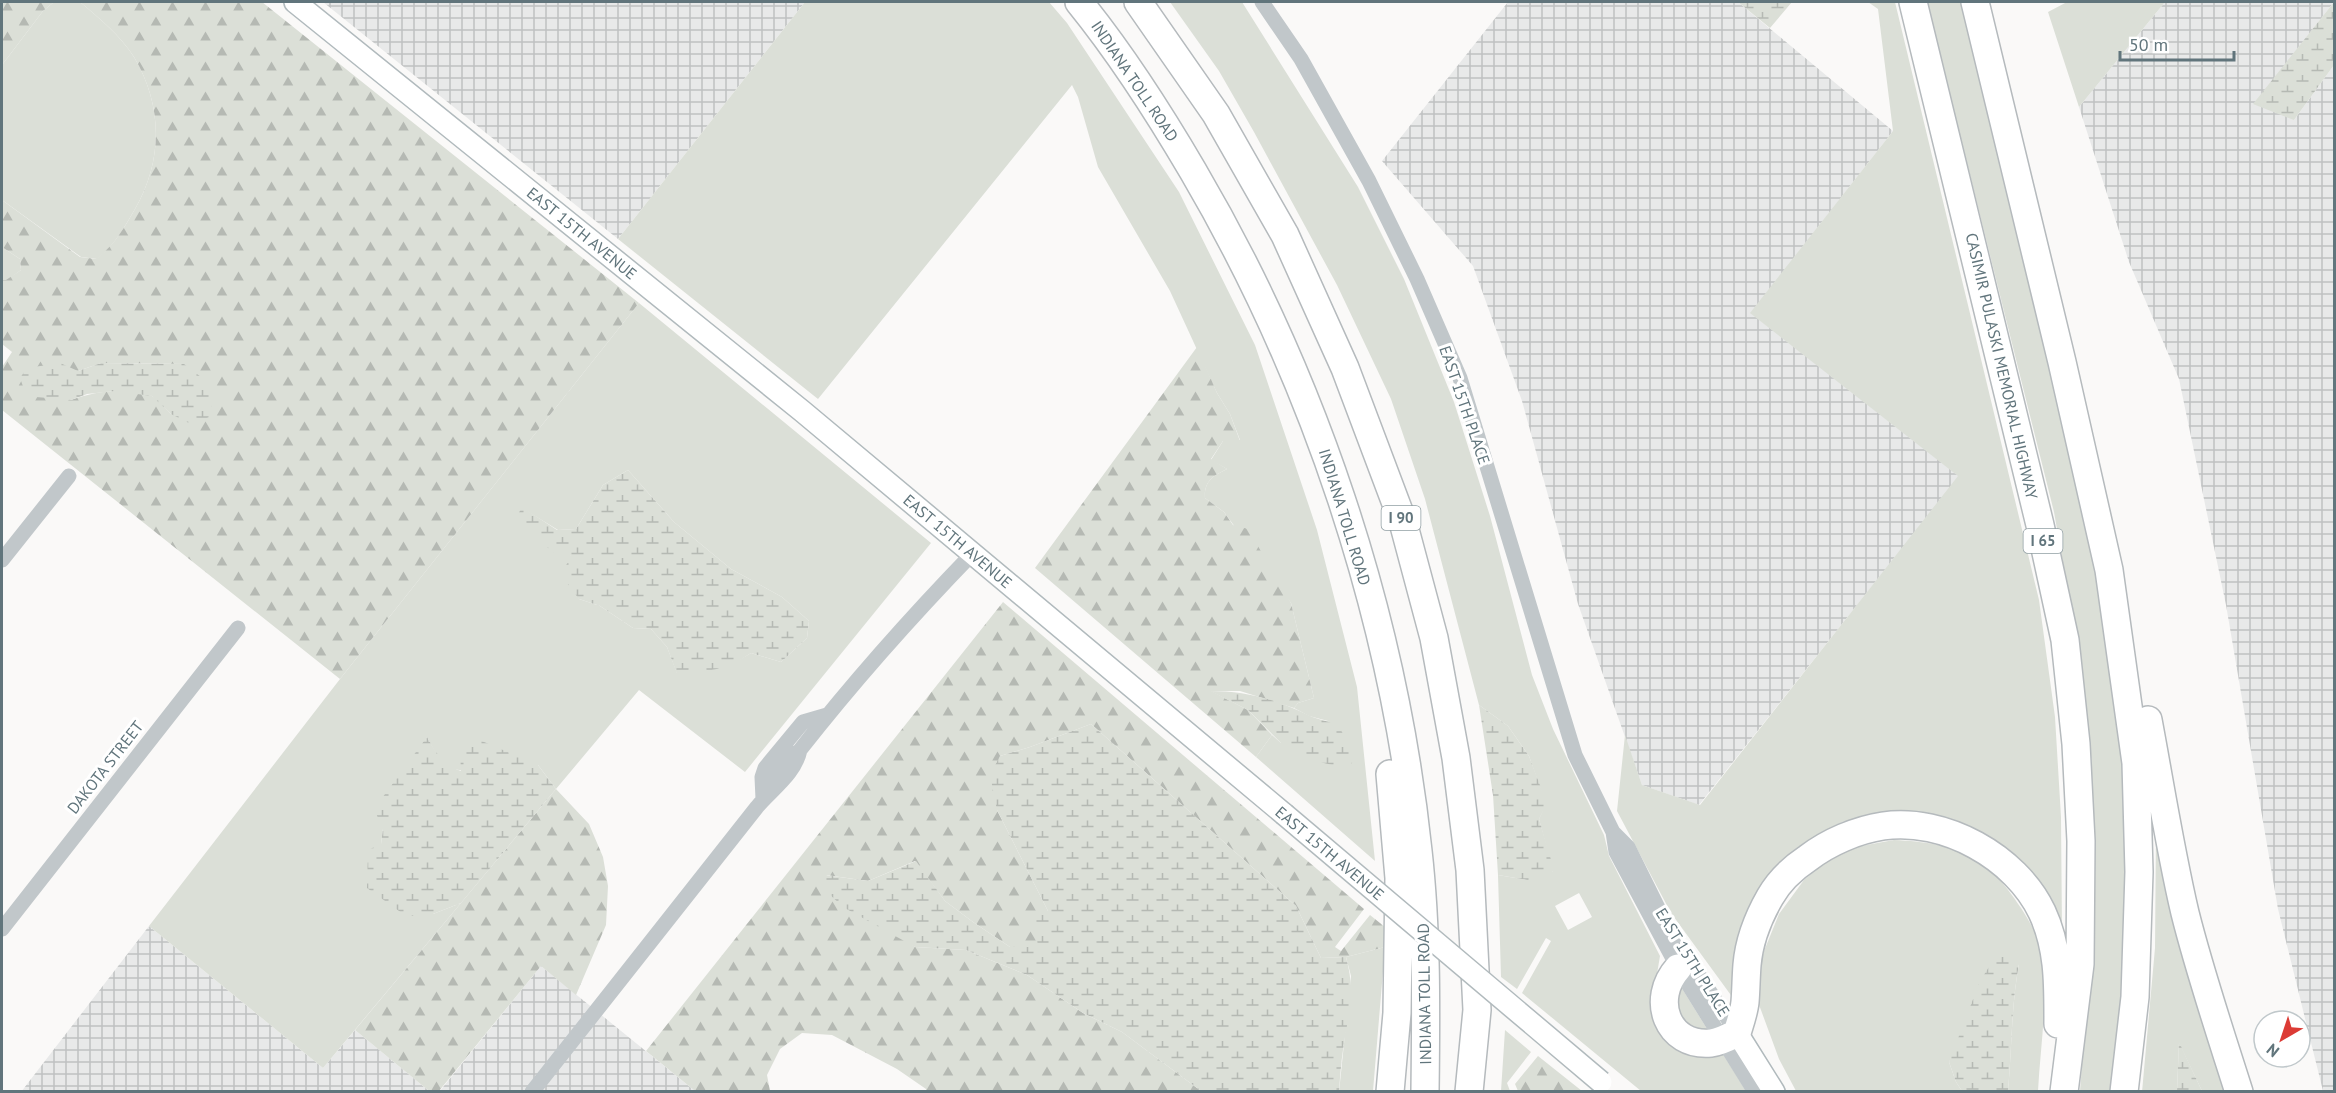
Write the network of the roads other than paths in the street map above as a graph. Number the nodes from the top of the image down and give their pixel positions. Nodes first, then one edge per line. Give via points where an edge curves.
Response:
1 (295, 2) edge
2 (1079, 2) edge
3 (1138, 2) edge
4 (1262, 2) edge
5 (1913, 2) edge
6 (1975, 2) edge
7 (69, 476) dead end
8 (972, 553) junction
9 (2, 560) edge
10 (2109, 570) junction
11 (238, 628) dead end
12 (1395, 701) junction
13 (827, 715) junction
14 (763, 794) junction
15 (1613, 832) junction
16 (2, 929) edge
17 (1678, 968) junction
18 (1730, 1036) junction
19 (1606, 1087) edge
20 (532, 1092) edge
21 (1390, 1092) edge
22 (1425, 1092) edge
23 (1469, 1092) edge
24 (1755, 1092) edge
25 (1774, 1092) edge
26 (2059, 1092) edge
27 (2064, 1092) edge
28 (2124, 1092) edge
29 (2239, 1092) edge

1 - 8 street, EAST 15TH AVENUE via 784,396
2 - 12 highway, INDIANA TOLL ROAD via 1164,120 1272,319 1315,425 1360,560
3 - 23 highway, I 90 via 1216,114 1285,235 1345,368 1403,522 1434,638 1456,758 1470,870 1477,1010
4 - 15 street, EAST 15TH PLACE via 1301,59 1369,182 1460,378 1575,755
5 - 27 highway, CASIMIR PULASKI MEMORIAL HIGHWAY / I 65 via 2065,640 2081,841 2080,964
6 - 10 highway
7 - 9 street
8 - 13 street
8 - 19 street, EAST 15TH AVENUE, bridge
10 - 28 highway via 2137,774 2135,997
10 - 29 highway via 2144,696 2185,911
11 - 16 street, DAKOTA STREET
12 - 21 highway via 1390,772 1399,878 1397,1013
12 - 22 highway, INDIANA TOLL ROAD via 1418,851 1427,987
13 - 14 street via 779,785
13 - 14 street via 806,719 800,725 764,770
14 - 20 street
15 - 17 street, EAST 15TH PLACE via 1616,852
15 - 18 street, EAST 15TH PLACE via 1628,847 1668,928
17 - 18 street, EAST 15TH PLACE
17 - 18 highway via 1665,988 1663,1000 1670,1023 1688,1039 1712,1043
18 - 24 street, EAST 15TH PLACE
18 - 25 street, EAST 15TH PLACE
18 - 26 highway via 1745,1003 1753,932 1771,895 1793,869 1821,848 1850,836 1884,826 1922,827 1963,838 1997,859 2023,883 2041,910 2053,940 2058,982

